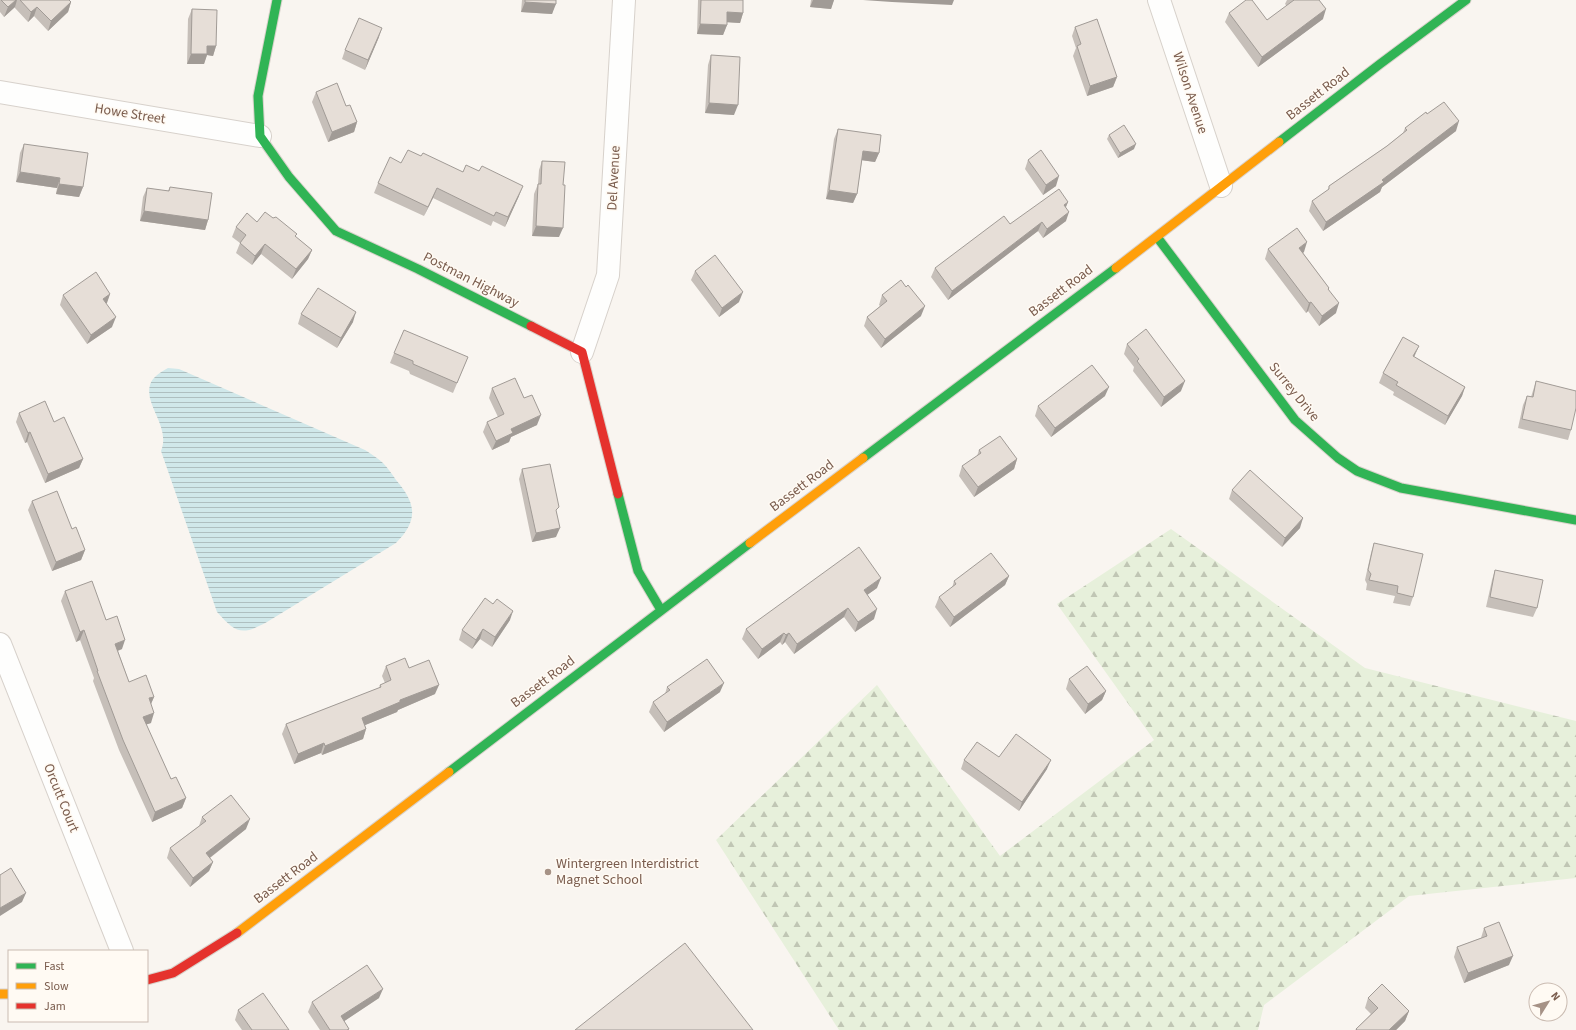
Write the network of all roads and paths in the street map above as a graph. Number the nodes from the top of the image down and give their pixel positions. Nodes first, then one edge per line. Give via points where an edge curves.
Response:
1 (277, 0) edge
2 (624, 0) edge
3 (1159, 0) edge
4 (1466, 0) edge
5 (0, 92) edge
6 (260, 136) junction
7 (1221, 186) junction
8 (1157, 237) junction
9 (582, 352) junction
10 (1576, 520) edge
11 (661, 610) junction
12 (0, 644) edge
13 (122, 950) edge
14 (148, 980) edge

1 - 6 street via 258,96
2 - 9 street, Del Avenue via 608,275
3 - 7 street, Wilson Avenue
4 - 7 street, Bassett Road
5 - 6 street, Howe Street
6 - 9 street, Postman Highway via 289,177 336,231 418,269
7 - 8 street, Bassett Road
8 - 10 street, Surrey Drive via 1295,420 1338,458 1364,474 1401,488
8 - 11 street, Bassett Road
9 - 11 street via 638,571
11 - 14 street, Bassett Road via 243,929 173,973
12 - 13 street, Orcutt Court

